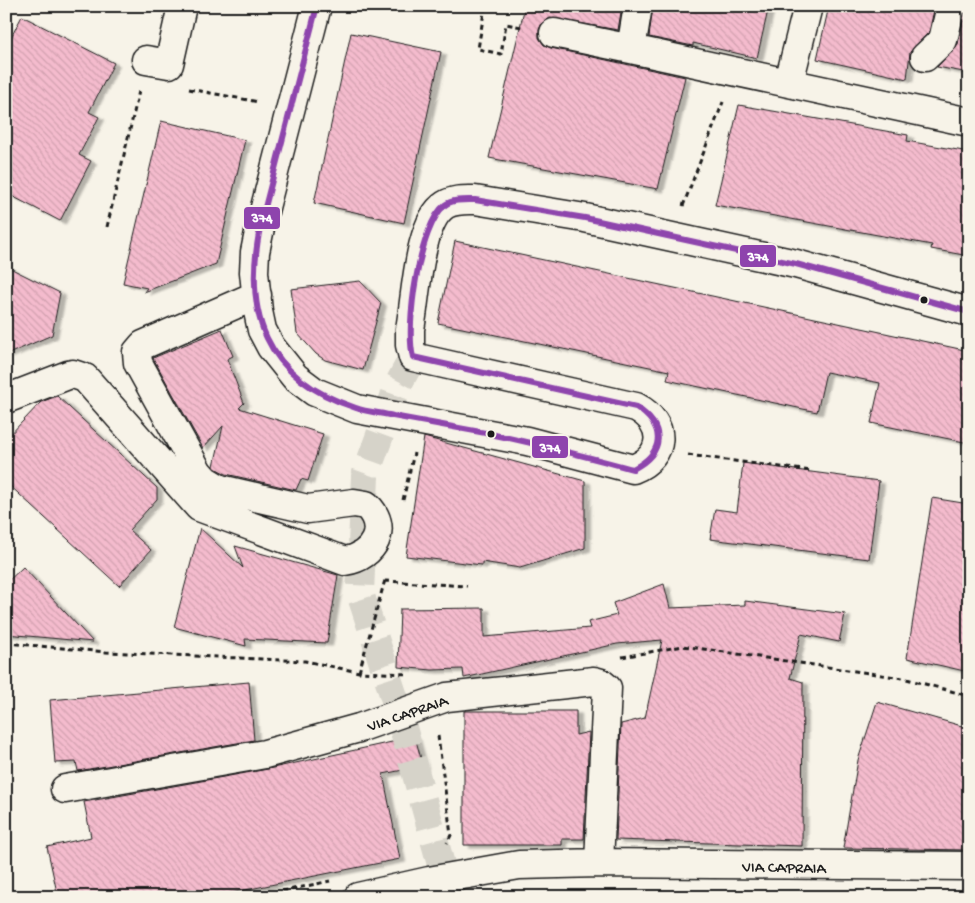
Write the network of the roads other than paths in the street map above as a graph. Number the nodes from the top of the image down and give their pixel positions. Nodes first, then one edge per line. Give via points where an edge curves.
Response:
1 (318, 6) edge
2 (638, 6) edge
3 (808, 6) edge
4 (951, 6) edge
5 (178, 7) edge
6 (554, 33) road end
7 (631, 49) junction
8 (925, 56) dead end
9 (146, 60) dead end
10 (789, 82) junction
11 (969, 122) edge
12 (257, 295) junction
13 (969, 312) edge
14 (6, 399) edge
15 (65, 789) dead end
16 (599, 864) junction
17 (969, 866) edge
18 (358, 897) edge

1 - 12 street via 255,252
2 - 7 street
3 - 10 street
4 - 8 street via 943,40
5 - 9 street via 169,64
6 - 7 street
7 - 10 street
10 - 11 street
12 - 13 street via 262,330 271,347 295,376 322,395 357,409 528,441 633,469 651,459 658,440 658,429 653,419 641,410 414,357 410,329 422,255 427,231 445,205 457,200 475,200 585,218 796,264
12 - 14 street via 143,344 137,352 138,363 198,472 212,485 308,508 354,503 366,506 376,519 376,540 373,547 358,557 345,560 199,507 85,378 68,375
15 - 16 street, VIA CAPRAIA via 265,754 359,728 447,697 594,681 607,688
16 - 17 street, VIA CAPRAIA
16 - 18 street, VIA CAPRAIA via 520,865

